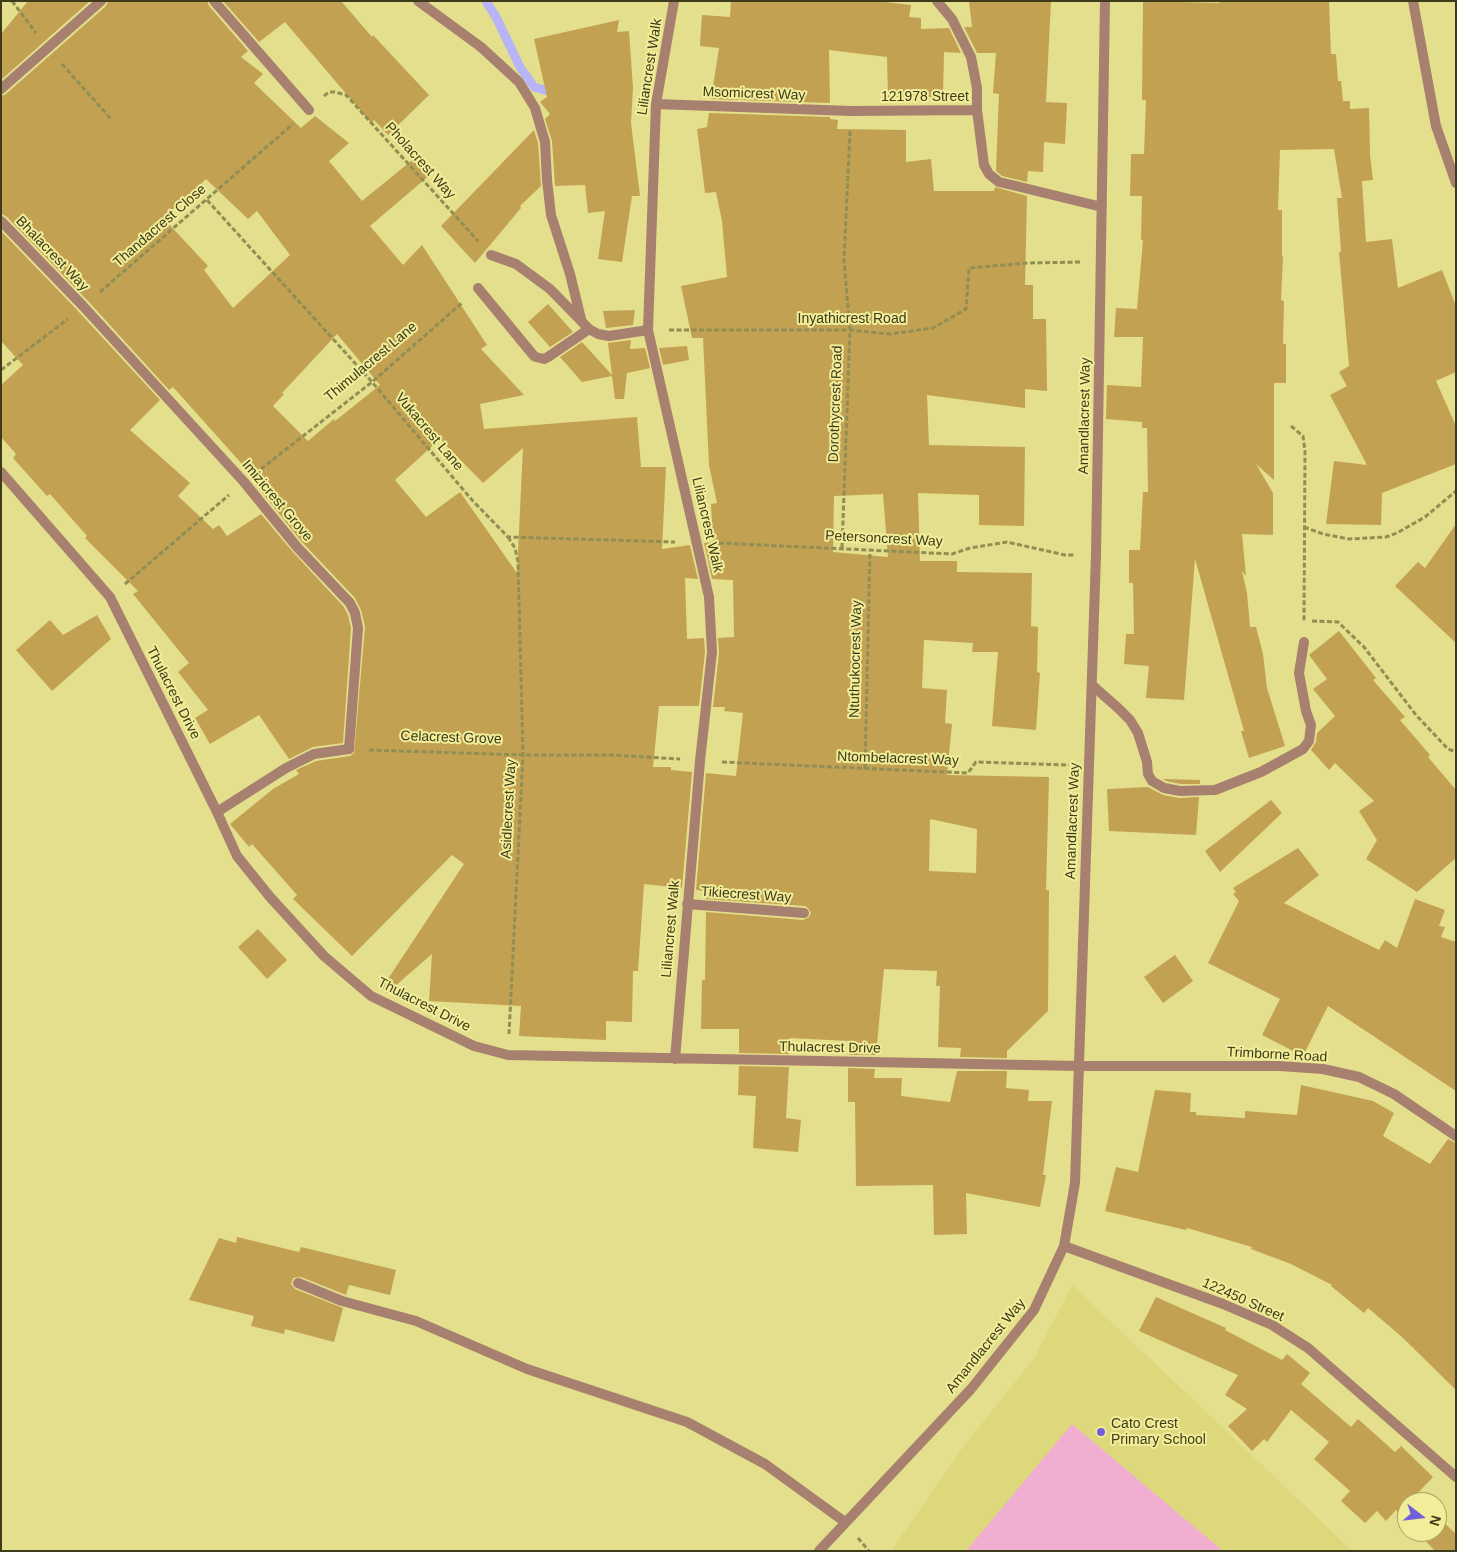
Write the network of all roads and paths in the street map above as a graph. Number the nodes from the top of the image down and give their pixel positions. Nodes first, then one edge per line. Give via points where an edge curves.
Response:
1 (12, 1) edge
2 (101, 1) edge
3 (214, 1) edge
4 (418, 1) edge
5 (674, 1) edge
6 (937, 1) edge
7 (1105, 1) edge
8 (1413, 1) edge
9 (48, 49) junction
10 (1, 89) edge
11 (329, 92) joint
12 (656, 104) junction
13 (310, 110) junction
14 (978, 110) junction
15 (851, 111) junction
16 (867, 111) joint
17 (111, 119) dead end
18 (1453, 171) edge
19 (1456, 183) edge
20 (207, 200) junction
21 (1102, 206) junction
22 (1, 221) edge
23 (491, 255) joint
24 (1101, 262) junction
25 (478, 288) joint
26 (84, 306) junction
27 (581, 320) junction
28 (589, 329) junction
29 (648, 330) junction
30 (850, 330) junction
31 (1, 370) edge
32 (372, 382) junction
33 (1291, 426) dead end
34 (1, 472) edge
35 (244, 482) junction
36 (1456, 491) edge
37 (1304, 527) junction
38 (508, 537) junction
39 (697, 542) junction
40 (842, 548) junction
41 (870, 550) junction
42 (1096, 555) junction
43 (110, 597) junction
44 (1304, 620) junction
45 (1304, 642) joint
46 (1092, 685) junction
47 (349, 749) junction
48 (1456, 752) edge
49 (523, 755) junction
50 (700, 761) junction
51 (1089, 766) junction
52 (865, 769) junction
53 (217, 812) junction
54 (687, 904) junction
55 (804, 913) dead end
56 (508, 1055) junction
57 (675, 1059) junction
58 (1079, 1066) junction
59 (1456, 1136) edge
60 (1064, 1246) junction
61 (298, 1283) dead end
62 (1456, 1477) edge
63 (845, 1522) junction
64 (819, 1551) edge

1 - 9 path
2 - 9 street
3 - 13 street
4 - 27 street via 481,47 518,82 535,108 545,142 551,215
5 - 12 street, Liliancrest Walk
6 - 14 street via 952,19 971,57 978,88
7 - 21 street, Amandlacrest Way
8 - 18 street via 1436,126
9 - 10 street
9 - 17 path
11 - 13 path, Thandacrest Close
11 - 23 path, Pholacrest Way via 346,95
12 - 15 street, Msomicrest Way
12 - 29 street, Liliancrest Walk
13 - 20 path, Thandacrest Close
14 - 16 street, 121978 Street
14 - 21 street, 121978 Street via 984,165 999,182
15 - 16 street, Msomicrest Way
15 - 30 path, Dorothycrest Road via 844,260
18 - 19 street
20 - 26 path, Thandacrest Close
20 - 32 path, Vukacrest Lane
21 - 24 street, Amandlacrest Way
22 - 26 street, Bhalacrest Way
23 - 27 street via 516,264 550,289
24 - 30 path, Inyathicrest Road via 969,268 966,309 933,328 890,334
24 - 42 street, Amandlacrest Way
25 - 28 street via 536,358 548,357
25 - 32 path, Thimulacrest Lane
26 - 31 path, Thandacrest Close
26 - 35 street, Imizicrest Grove
27 - 28 street
28 - 29 street via 609,336
29 - 30 path, Inyathicrest Road
29 - 39 street, Liliancrest Walk
30 - 40 path, Dorothycrest Road
32 - 35 path, Thimulacrest Lane
32 - 38 path, Vukacrest Lane via 472,500
33 - 37 path via 1303,436 1304,442
34 - 43 street, Thulacrest Drive
35 - 43 path, Thimulacrest Lane
35 - 47 street, Imizicrest Grove via 297,547 350,603 355,613 358,628
36 - 37 path via 1425,517 1398,534 1386,537 1348,539
37 - 44 path
38 - 39 path
38 - 49 path, Asidlecrest Way via 518,562
39 - 40 path, Petersoncrest Way
39 - 50 street, Liliancrest Walk via 709,597 712,652
40 - 41 path, Petersoncrest Way
41 - 42 path, Petersoncrest Way via 952,554 1007,542 1065,555
41 - 52 path, Ntuthukocrest Way
42 - 46 street, Amandlacrest Way
43 - 53 street, Thulacrest Drive
44 - 45 path
44 - 48 path via 1338,622 1364,647 1416,715 1448,749
45 - 46 street via 1299,673 1311,725 1309,740 1303,749 1261,772 1215,790 1180,791 1164,788 1152,781 1138,733 1130,720
46 - 51 street, Amandlacrest Way
47 - 49 path, Celacrest Grove
47 - 53 street via 314,754
49 - 50 path, Celacrest Grove via 611,755
49 - 56 path, Asidlecrest Way
50 - 52 path, Ntombelacrest Way
50 - 54 street, Liliancrest Walk
51 - 52 path, Ntombelacrest Way via 976,762 968,773
51 - 58 street, Amandlacrest Way
53 - 56 street, Thulacrest Drive via 237,856 324,956 351,980 371,996 474,1046
54 - 55 street, Tikiecrest Way
54 - 57 street, Liliancrest Walk
56 - 57 street, Thulacrest Drive
57 - 58 street, Thulacrest Drive
58 - 59 street, Trimborne Road via 1323,1069 1359,1077 1394,1094
58 - 60 street, Amandlacrest Way via 1075,1183
60 - 62 street, 122450 Street via 1272,1325 1308,1348
60 - 63 street, Amandlacrest Way via 1034,1310 1011,1339 971,1389
61 - 63 street via 342,1301 416,1321 527,1369 687,1422 765,1464
63 - 64 street, Amandlacrest Way

